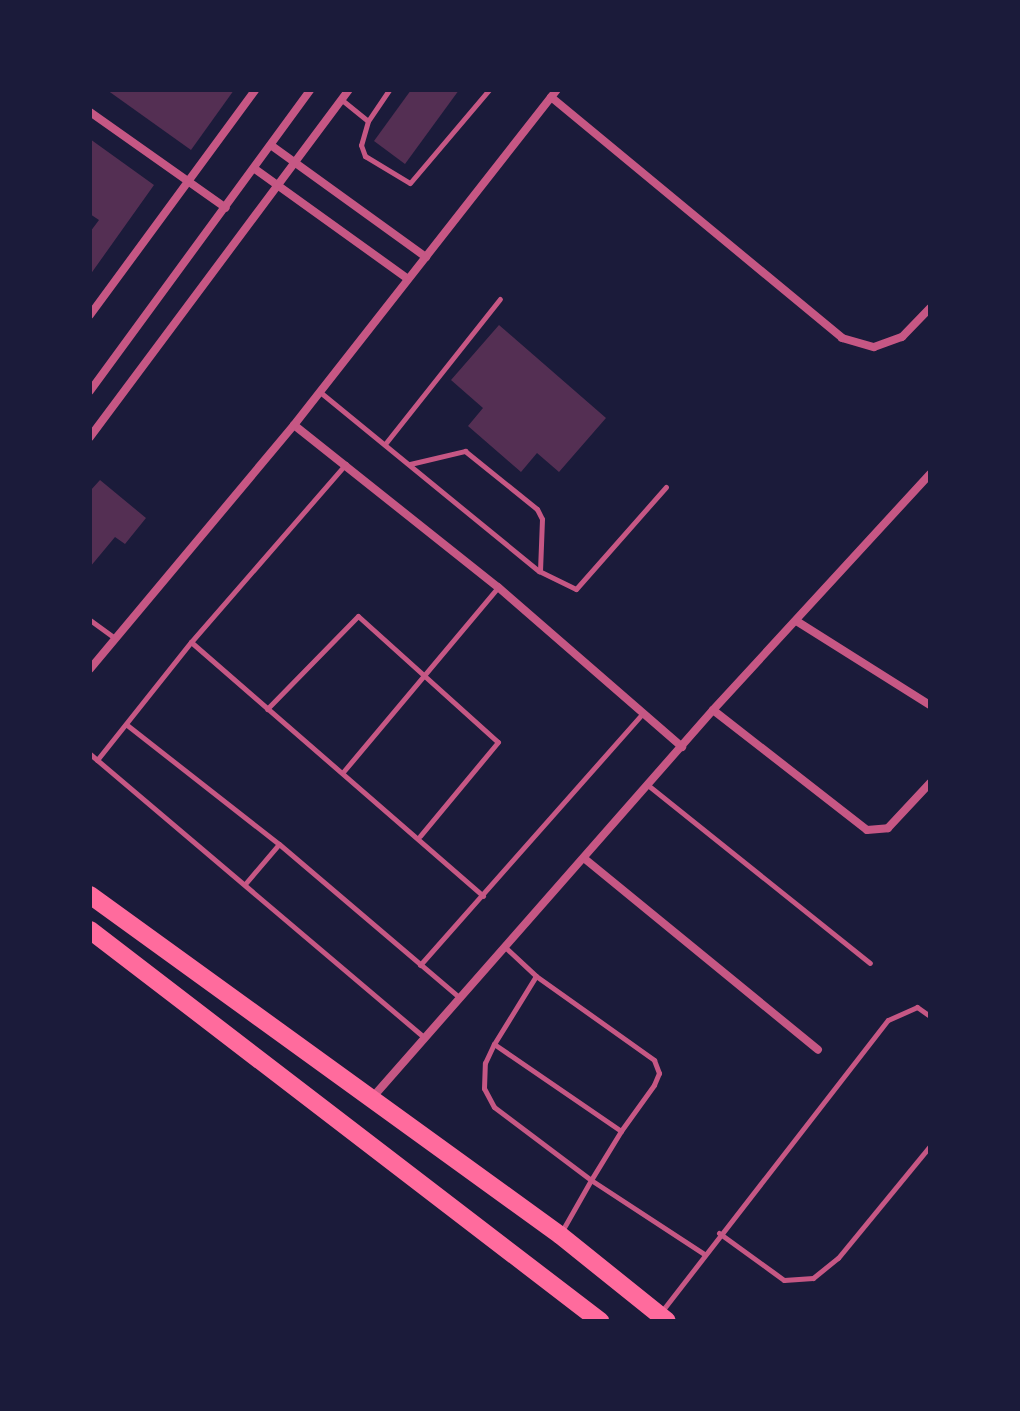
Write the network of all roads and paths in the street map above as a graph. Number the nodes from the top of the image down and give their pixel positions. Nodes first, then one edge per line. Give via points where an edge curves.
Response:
1 (255, 90) edge
2 (310, 90) edge
3 (349, 90) edge
4 (389, 90) edge
5 (489, 90) edge
6 (554, 93) edge
7 (342, 100) junction
8 (90, 112) edge
9 (368, 121) junction
10 (272, 146) junction
11 (298, 162) junction
12 (255, 169) junction
13 (188, 182) junction
14 (279, 187) junction
15 (226, 208) junction
16 (426, 257) junction
17 (408, 279) junction
18 (500, 299) dead end
19 (930, 308) edge
20 (90, 315) edge
21 (90, 391) edge
22 (320, 392) junction
23 (294, 425) junction
24 (90, 437) edge
25 (385, 444) junction
26 (346, 463) junction
27 (410, 464) junction
28 (930, 474) edge
29 (666, 487) dead end
30 (539, 571) junction
31 (498, 587) junction
32 (90, 620) edge
33 (798, 622) junction
34 (115, 639) junction
35 (191, 642) junction
36 (90, 669) edge
37 (425, 673) junction
38 (930, 705) edge
39 (267, 709) junction
40 (713, 710) junction
41 (643, 713) junction
42 (127, 725) junction
43 (682, 747) junction
44 (90, 754) edge
45 (97, 760) junction
46 (343, 772) junction
47 (930, 783) edge
48 (649, 786) junction
49 (420, 836) junction
50 (279, 844) junction
51 (585, 859) junction
52 (245, 884) junction
53 (90, 895) edge
54 (483, 896) junction
55 (90, 930) edge
56 (505, 947) junction
57 (870, 963) dead end
58 (420, 965) junction
59 (536, 976) junction
60 (459, 997) junction
61 (930, 1016) edge
62 (423, 1036) junction
63 (494, 1044) junction
64 (818, 1050) dead end
65 (372, 1098) junction
66 (621, 1131) junction
67 (930, 1146) edge
68 (591, 1180) junction
69 (719, 1233) junction
70 (560, 1235) junction
71 (704, 1254) junction
72 (664, 1318) edge
73 (600, 1321) edge

1 - 13 street
2 - 10 street
3 - 7 street
4 - 9 lane
5 - 9 lane via 410,183 365,156 361,145
6 - 16 street
6 - 19 street via 842,338 874,347 902,337
7 - 9 lane
7 - 11 street
8 - 13 street
10 - 11 street
10 - 12 street
11 - 14 street
11 - 16 street
12 - 14 street
12 - 15 street
13 - 15 street
13 - 20 street
14 - 17 street
14 - 24 street
15 - 21 street
16 - 17 street
17 - 22 street
18 - 25 lane
22 - 23 street
22 - 25 lane
23 - 26 street
23 - 34 street
25 - 27 lane
26 - 31 street
26 - 35 lane
27 - 30 lane
27 - 30 lane via 465,451 525,500 542,519
28 - 33 street
29 - 30 lane via 576,589
31 - 37 lane
31 - 41 street
32 - 34 lane
33 - 38 street
33 - 40 street
34 - 36 street
35 - 39 lane
35 - 42 lane
37 - 39 lane via 354,616
37 - 46 lane
37 - 49 lane via 498,742
39 - 46 lane
40 - 43 street
40 - 47 street via 867,830 888,828
41 - 43 street
41 - 54 lane
42 - 45 lane
42 - 50 lane
43 - 48 street
44 - 45 lane
45 - 52 lane
46 - 49 lane
48 - 51 street
48 - 57 lane
49 - 54 lane
50 - 52 lane
50 - 58 lane
51 - 56 street
51 - 64 street
52 - 62 lane
53 - 65 highway
54 - 58 lane
55 - 73 highway
56 - 59 lane
56 - 60 street
58 - 60 lane
59 - 63 lane
59 - 66 lane via 654,1060 659,1073 654,1085
60 - 62 street
61 - 69 lane via 917,1007 888,1020
62 - 65 street
63 - 66 lane
63 - 68 lane via 485,1063 484,1088 494,1107
65 - 70 highway
66 - 68 lane
67 - 69 lane via 838,1258 813,1278 784,1280
68 - 70 lane
68 - 71 lane
69 - 71 lane
70 - 72 highway
71 - 72 lane

